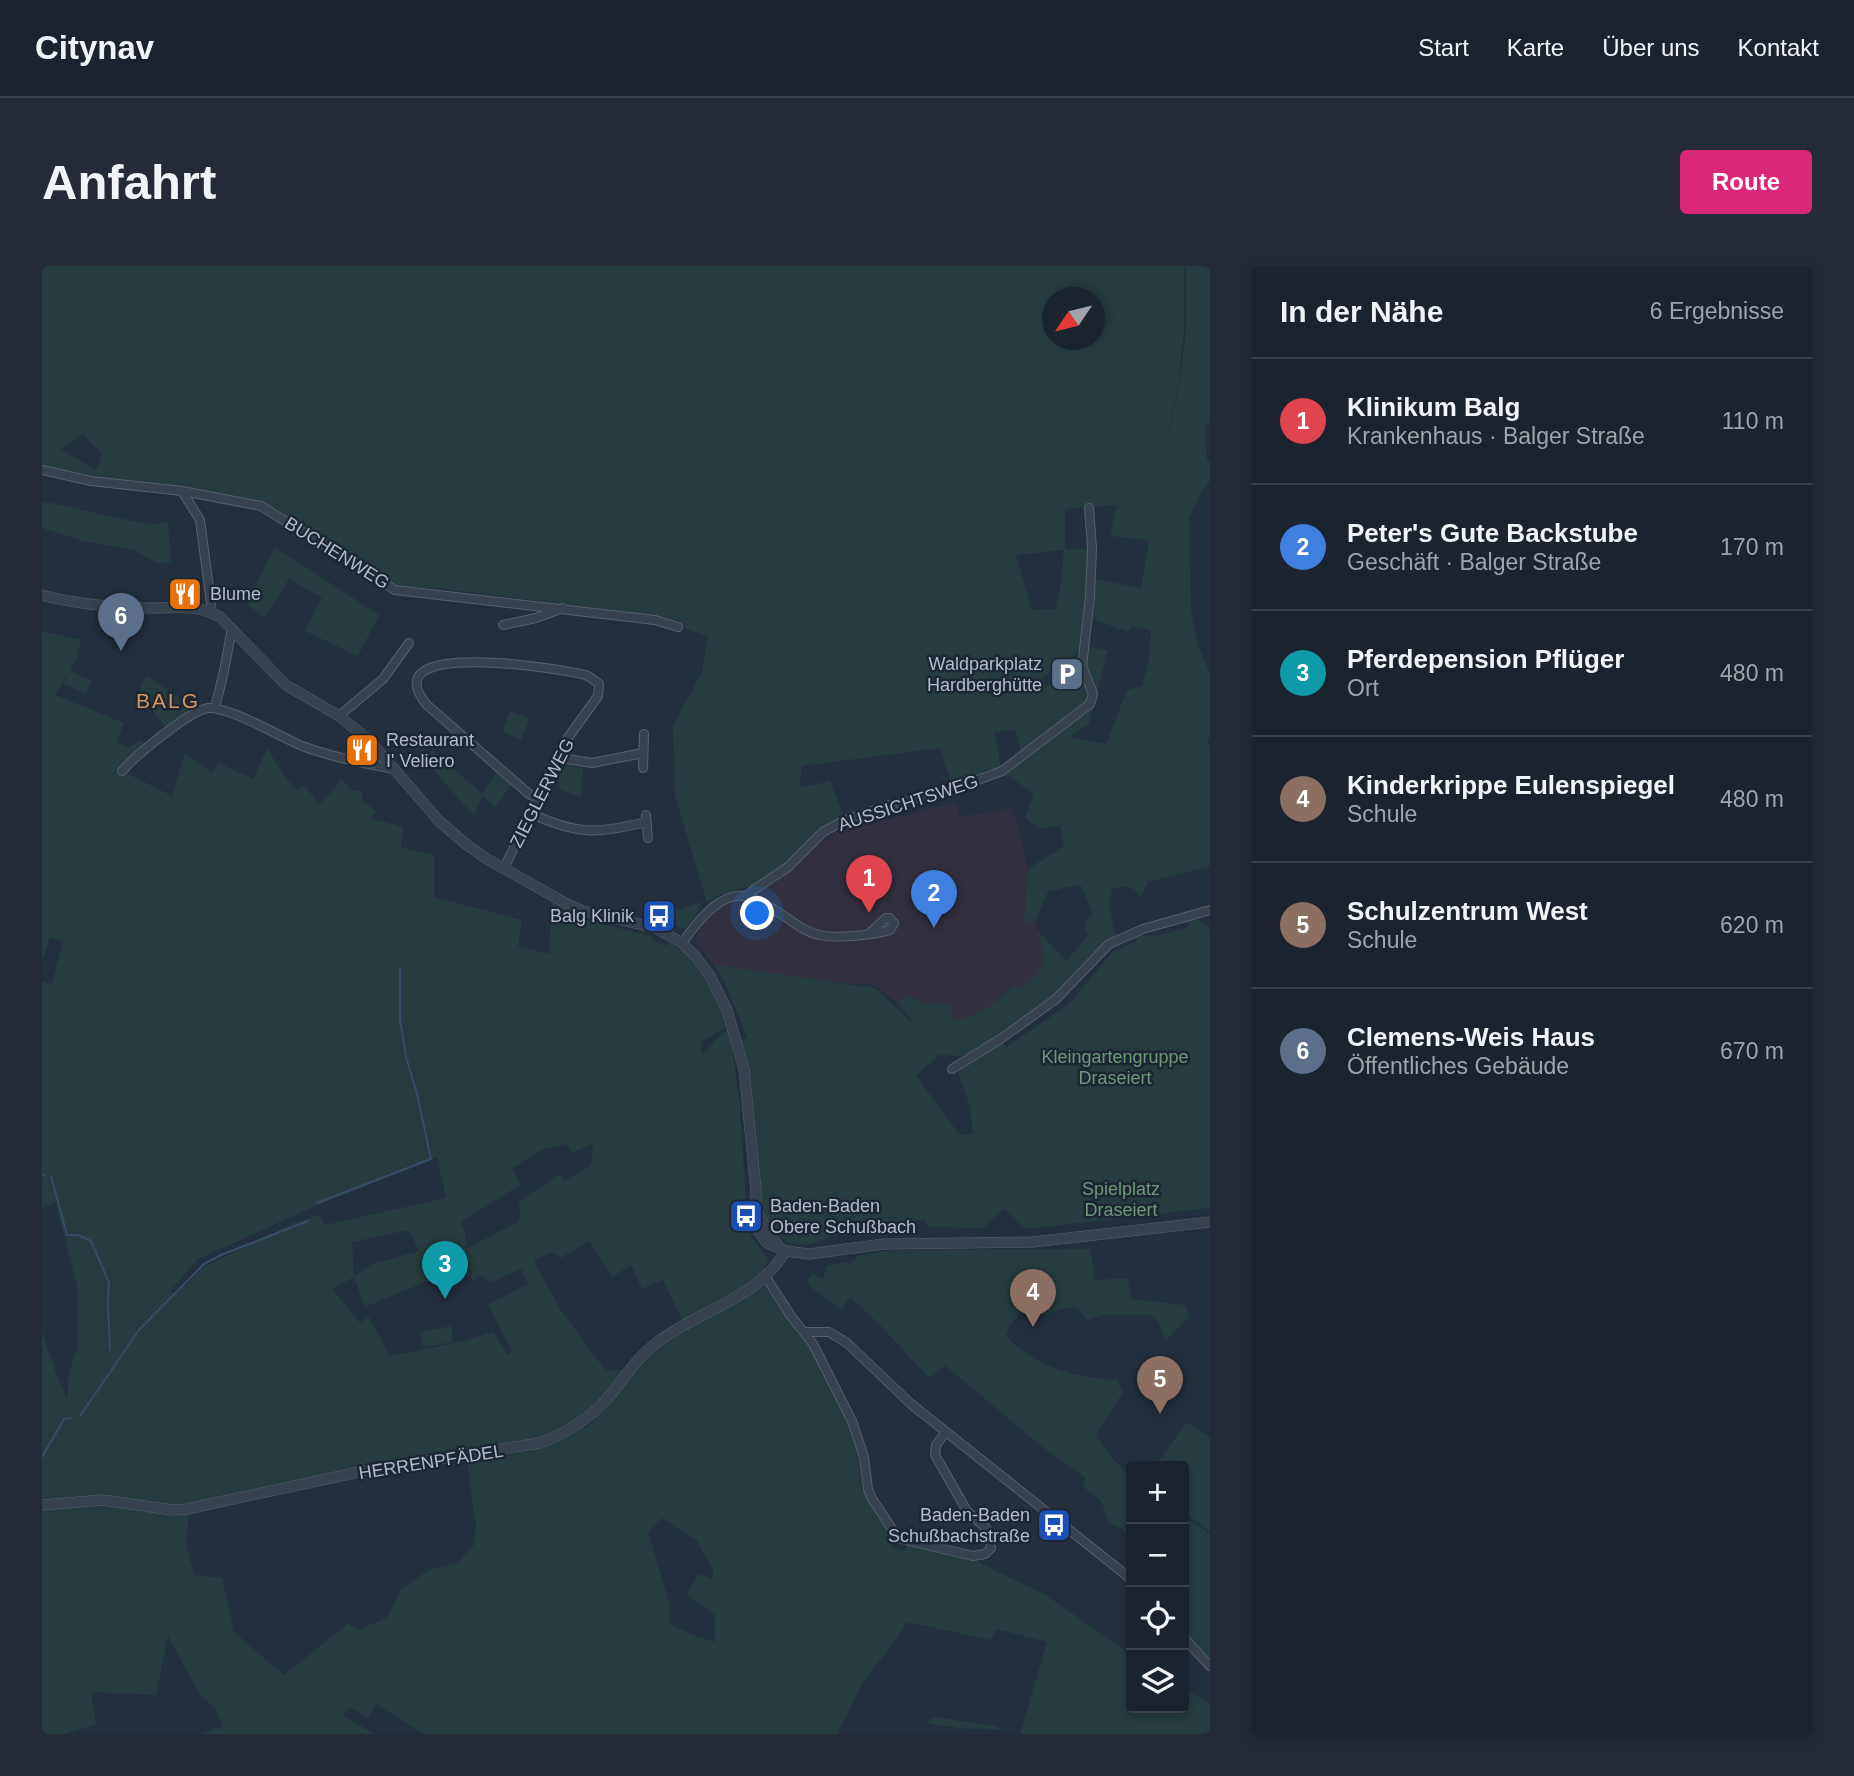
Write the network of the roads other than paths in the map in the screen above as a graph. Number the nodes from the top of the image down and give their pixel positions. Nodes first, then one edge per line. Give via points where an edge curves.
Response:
1 (42, 470) edge
2 (182, 491) junction
3 (1089, 509) dead end
4 (42, 595) edge
5 (563, 608) junction
6 (210, 611) junction
7 (503, 625) dead end
8 (678, 627) dead end
9 (232, 628) junction
10 (409, 643) dead end
11 (215, 708) junction
12 (339, 716) junction
13 (644, 734) dead end
14 (643, 753) junction
15 (558, 755) junction
16 (643, 768) dead end
17 (395, 769) junction
18 (122, 771) dead end
19 (537, 798) junction
20 (530, 813) junction
21 (648, 838) dead end
22 (504, 869) junction
23 (748, 897) junction
24 (1210, 910) edge
25 (870, 933) dead end
26 (682, 943) junction
27 (952, 1069) dead end
28 (1210, 1222) edge
29 (783, 1250) junction
30 (765, 1276) junction
31 (806, 1332) junction
32 (943, 1430) junction
33 (42, 1505) edge
34 (1126, 1575) edge
35 (1189, 1643) edge
36 (1210, 1666) edge

1 - 2 street, BUCHENWEG via 91,481
2 - 5 street, BUCHENWEG via 261,506 395,590
2 - 6 street via 200,520
3 - 23 street, AUSSICHTSWEG via 1090,597 1082,666 1093,694 1090,704 1002,771 845,820 823,832 788,867
4 - 6 street via 67,601
5 - 7 street
5 - 8 street, BUCHENWEG
6 - 9 street
9 - 11 street
9 - 12 street via 286,685
10 - 12 street via 383,679
11 - 17 street via 303,746
11 - 18 street via 191,716
12 - 17 street
13 - 14 street
14 - 15 street via 592,763
14 - 16 street
15 - 19 street, ZIEGLERWEG
15 - 19 street, ZIEGLERWEG via 598,696 600,687 587,676 501,662 436,665 418,680 418,692 427,705
17 - 22 street via 452,833
19 - 20 street, ZIEGLERWEG
20 - 21 street via 577,830 608,831 646,818
20 - 22 street, ZIEGLERWEG
22 - 26 street via 583,911 653,927
23 - 25 street via 820,936
23 - 26 street, AUSSICHTSWEG via 722,902 707,911
24 - 27 street via 1109,944 1056,999
26 - 29 street via 710,976 734,1029 744,1069 756,1223 763,1239
28 - 29 street via 1033,1242 910,1242 809,1254
29 - 30 street, HERRENPFÄDEL via 778,1265
30 - 31 street
30 - 33 street, HERRENPFÄDEL via 746,1293 659,1341 643,1353 592,1414 564,1434 540,1443 373,1469 187,1509 102,1500
31 - 32 street via 829,1332 847,1343
31 - 32 street via 852,1421 868,1489 886,1522 901,1539 973,1556 985,1554 991,1548 987,1529 967,1511 935,1455
32 - 34 street
35 - 36 street

